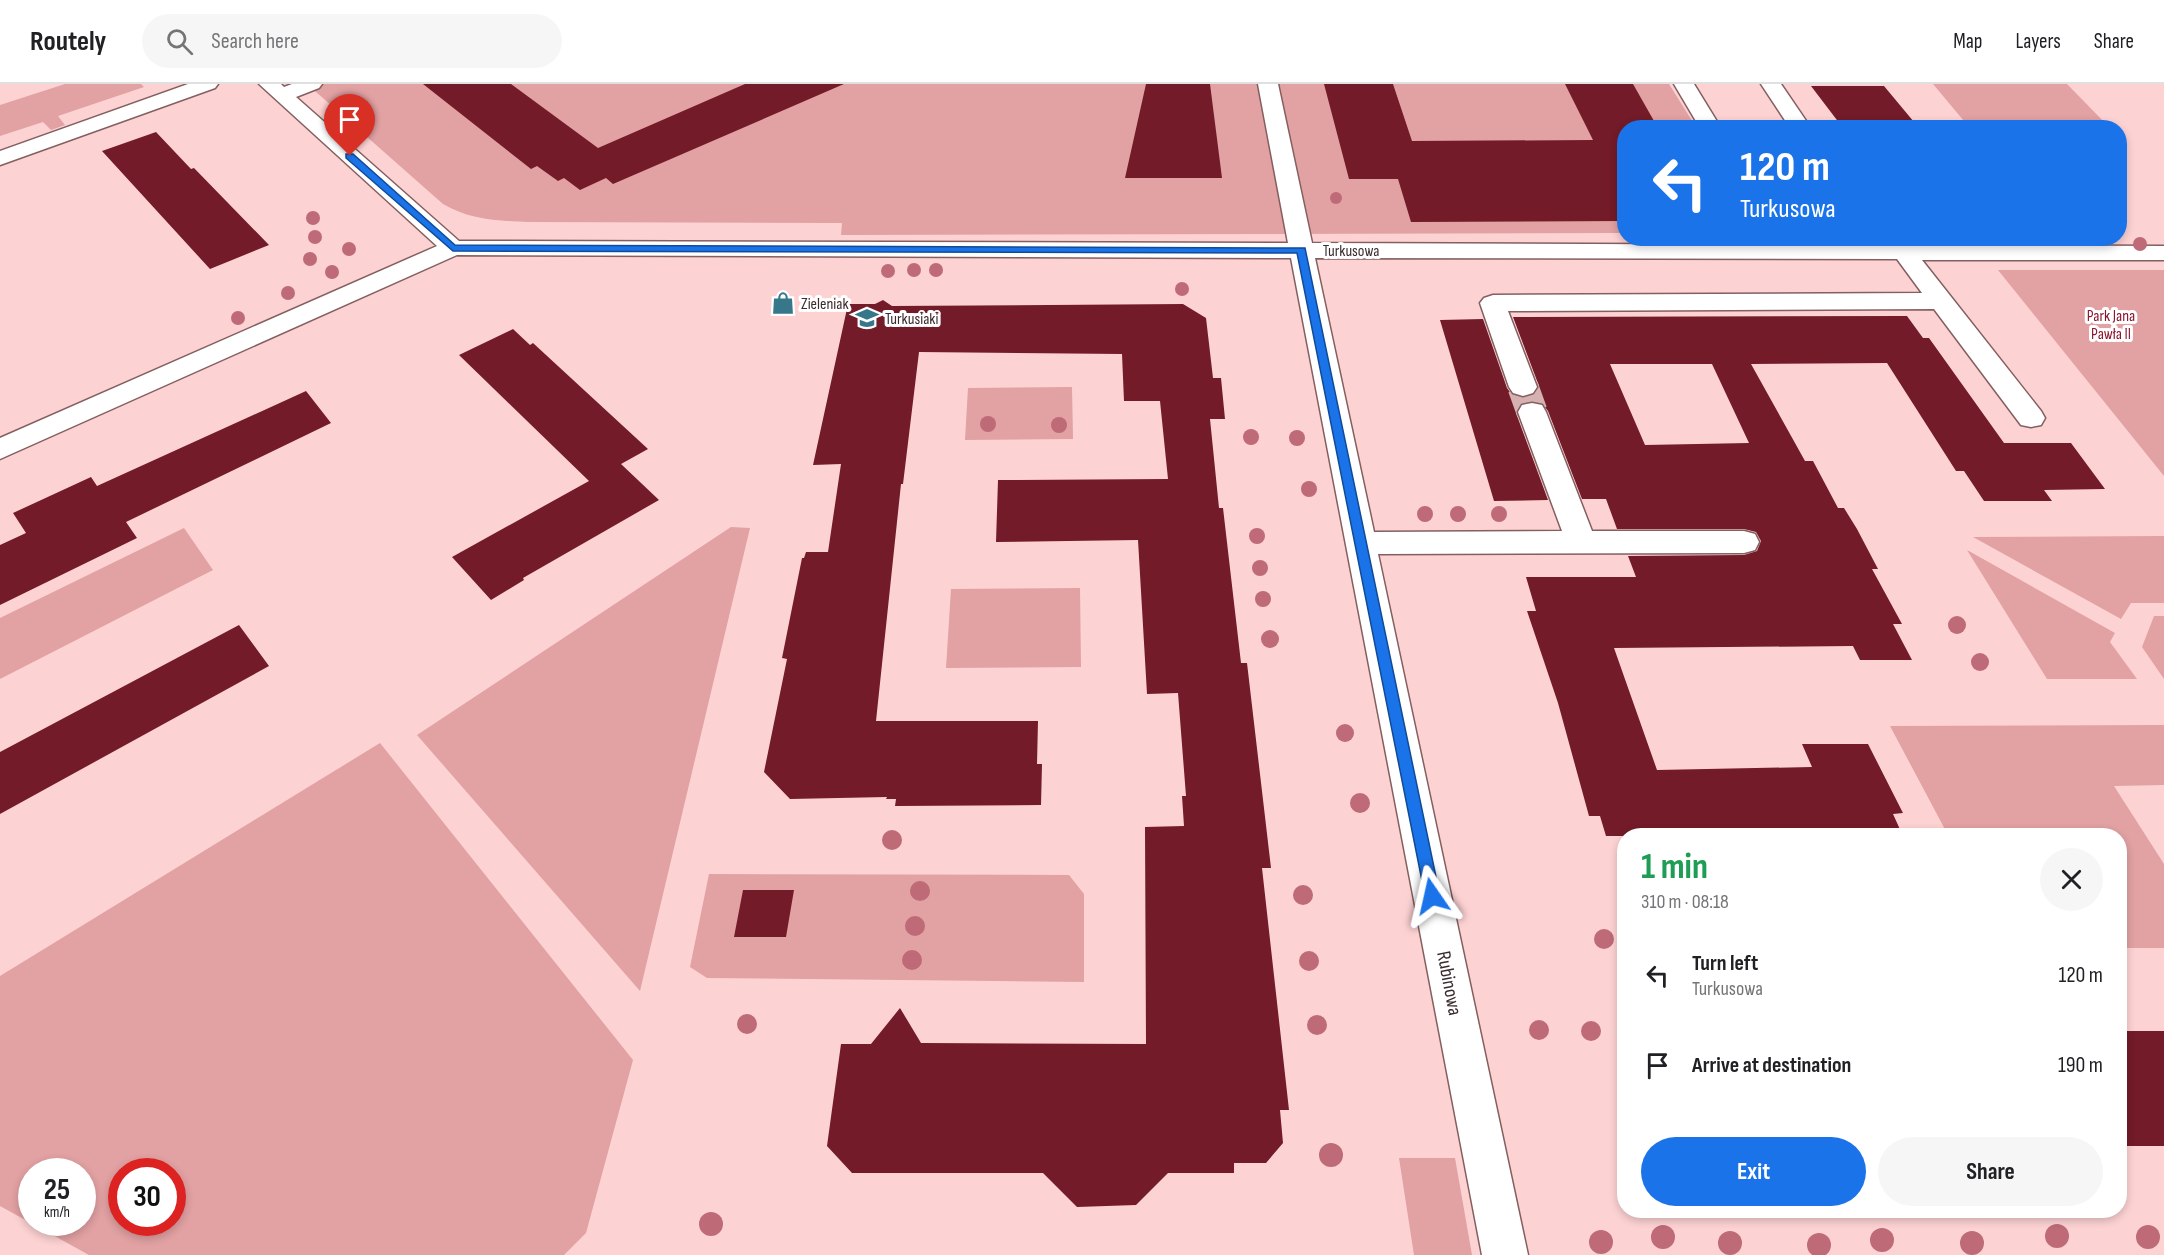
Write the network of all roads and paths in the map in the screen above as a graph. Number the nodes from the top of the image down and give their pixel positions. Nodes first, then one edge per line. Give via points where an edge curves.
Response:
1 (208, 84) edge
2 (312, 84) edge
3 (1268, 84) edge
4 (1684, 84) edge
5 (1771, 84) edge
6 (275, 89) edge
7 (1706, 120) edge
8 (1796, 120) edge
9 (0, 158) edge
10 (1623, 246) edge
11 (1847, 246) edge
12 (453, 248) junction
13 (1302, 250) junction
14 (1912, 251) junction
15 (2164, 253) edge
16 (1940, 301) junction
17 (2031, 418) dead end
18 (0, 449) edge
19 (1581, 542) junction
20 (1744, 542) dead end
21 (1362, 543) junction
22 (1504, 1255) edge

1 - 9 street
2 - 6 street
3 - 13 street, Rubinowa
4 - 7 street
5 - 8 street
6 - 12 street
10 - 13 street, Turkusowa
11 - 14 street, Turkusowa
12 - 13 street, Turkusowa
12 - 18 street
13 - 21 street, Rubinowa
14 - 15 street, Turkusowa
14 - 16 street
16 - 17 street
16 - 19 street via 1493,303
19 - 20 street
19 - 21 street
21 - 22 street, Rubinowa

